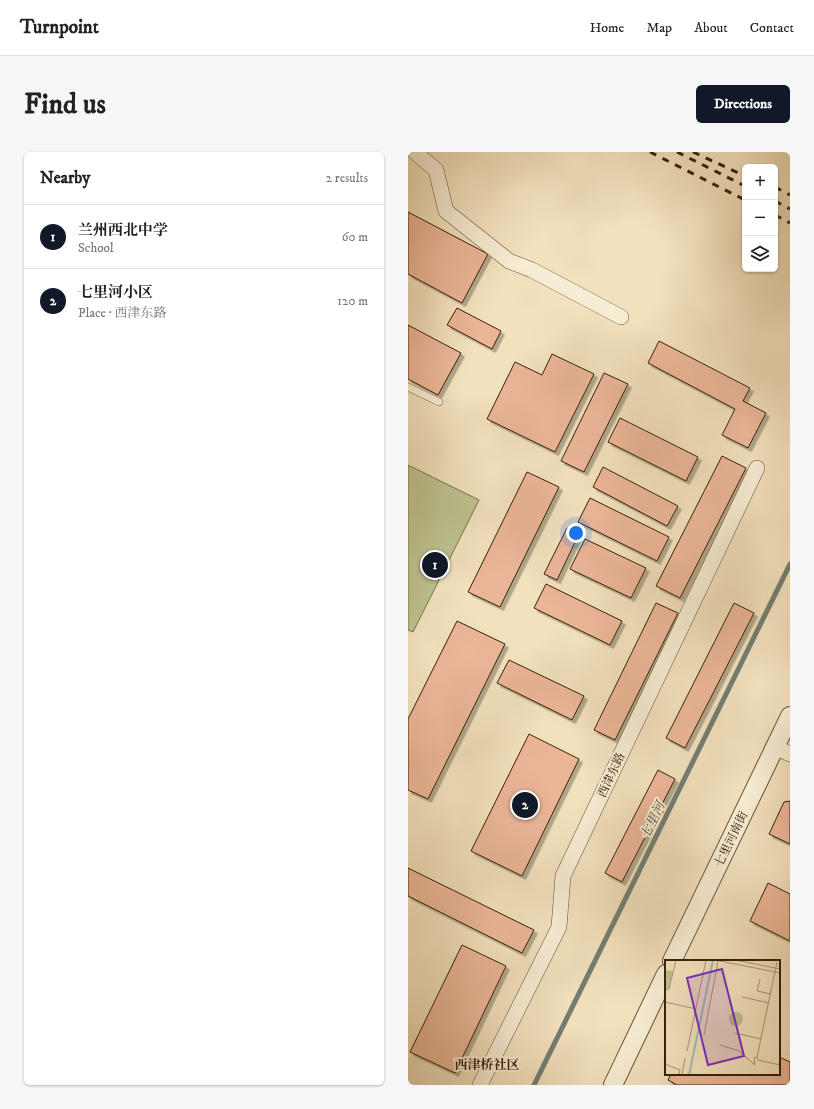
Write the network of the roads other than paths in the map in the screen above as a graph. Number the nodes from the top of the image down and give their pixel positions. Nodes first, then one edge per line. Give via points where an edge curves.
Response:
1 (416, 152) edge
2 (621, 317) dead end
3 (408, 387) edge
4 (439, 402) dead end
5 (757, 468) dead end
6 (790, 716) edge
7 (783, 750) edge
8 (673, 960) edge
9 (665, 976) edge
10 (480, 1085) edge
11 (613, 1085) edge

1 - 2 street via 436,170 446,211 509,261 532,270
3 - 4 lane
5 - 10 street, 西津东路 via 563,876 559,927
6 - 7 street, 七里河南街
7 - 8 street, 七里河南街
9 - 11 street

